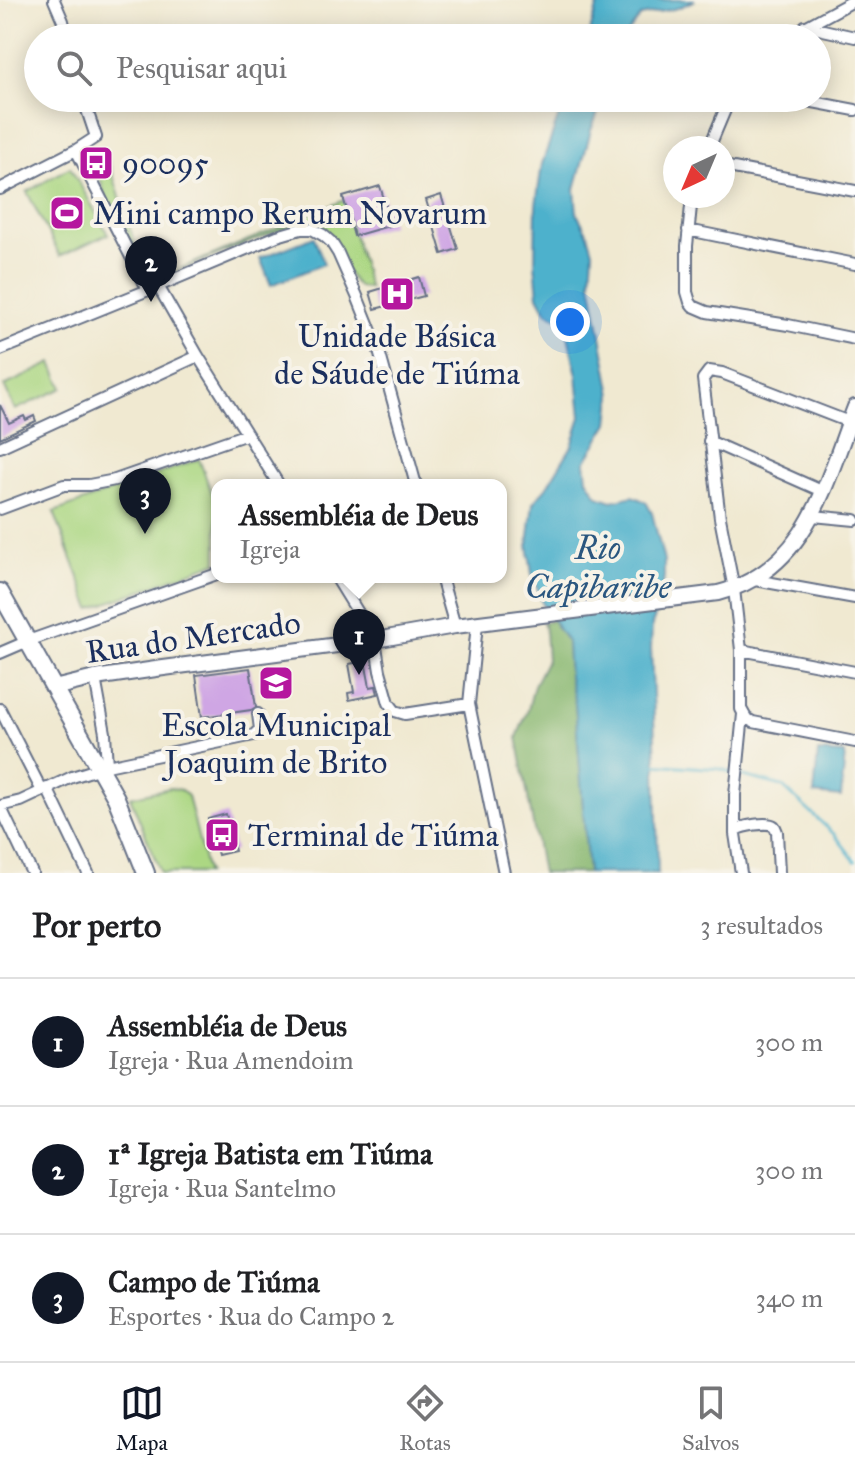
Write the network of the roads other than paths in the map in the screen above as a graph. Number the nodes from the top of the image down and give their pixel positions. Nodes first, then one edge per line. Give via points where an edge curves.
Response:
1 (54, 0) edge
2 (855, 0) edge
3 (64, 24) edge
4 (809, 24) edge
5 (831, 32) edge
6 (855, 37) edge
7 (831, 105) edge
8 (855, 110) edge
9 (88, 112) edge
10 (724, 112) edge
11 (714, 136) edge
12 (76, 150) junction
13 (735, 168) edge
14 (0, 189) edge
15 (855, 191) edge
16 (691, 208) edge
17 (688, 230) junction
18 (855, 264) edge
19 (153, 288) junction
20 (855, 339) edge
21 (0, 350) edge
22 (198, 356) junction
23 (855, 407) edge
24 (851, 426) edge
25 (247, 434) junction
26 (709, 441) junction
27 (0, 447) edge
28 (275, 479) edge
29 (414, 479) edge
30 (824, 492) junction
31 (0, 509) edge
32 (813, 516) junction
33 (855, 520) edge
34 (211, 576) edge
35 (755, 580) junction
36 (340, 583) edge
37 (443, 583) edge
38 (734, 589) junction
39 (0, 592) edge
40 (855, 598) edge
41 (477, 624) junction
42 (455, 626) junction
43 (375, 640) junction
44 (28, 641) junction
45 (741, 650) junction
46 (0, 653) edge
47 (855, 672) edge
48 (95, 678) junction
49 (54, 688) junction
50 (469, 704) junction
51 (0, 709) edge
52 (258, 714) dead end
53 (743, 714) junction
54 (855, 742) edge
55 (103, 767) junction
56 (45, 789) junction
57 (0, 806) edge
58 (736, 830) junction
59 (32, 873) edge
60 (88, 873) edge
61 (146, 873) edge
62 (504, 873) edge
63 (741, 873) edge
64 (779, 873) edge

1 - 3 street
2 - 4 street
5 - 6 street
7 - 8 street
9 - 12 street via 96,137
10 - 11 street
12 - 14 street
12 - 19 street
13 - 15 street
16 - 17 street
17 - 18 street
17 - 20 street via 688,298 697,308
19 - 21 street
19 - 22 street
19 - 29 street via 292,231 312,229 323,235 338,253 379,351
22 - 25 street
22 - 27 street
23 - 24 main road, Rua do Mercado
24 - 26 street via 709,371 703,379
24 - 30 main road, Rua do Mercado
25 - 28 street
25 - 31 street via 115,480 64,485
26 - 30 street
26 - 38 street
30 - 32 main road, Rua do Mercado
32 - 33 street
32 - 35 main road, Rua do Mercado via 796,542
34 - 44 street
35 - 38 main road, Rua do Mercado
35 - 40 street
36 - 43 street
37 - 42 street
38 - 41 main road, Rua do Mercado
38 - 45 street
39 - 44 main road
41 - 42 main road, Rua do Mercado
41 - 50 street
42 - 43 main road, Rua do Mercado
43 - 48 main road, Rua do Mercado
43 - 50 street via 389,703 400,713
44 - 46 street
44 - 49 main road
45 - 47 street
45 - 53 street
48 - 49 main road, Rua do Mercado
48 - 55 street via 105,733
49 - 55 main road
50 - 62 street
51 - 56 street
52 - 55 street via 260,729 254,735
53 - 54 street via 753,722
53 - 58 street
55 - 56 street
55 - 61 main road
56 - 57 street
56 - 60 street
57 - 59 street
58 - 63 street
58 - 64 street via 775,827

